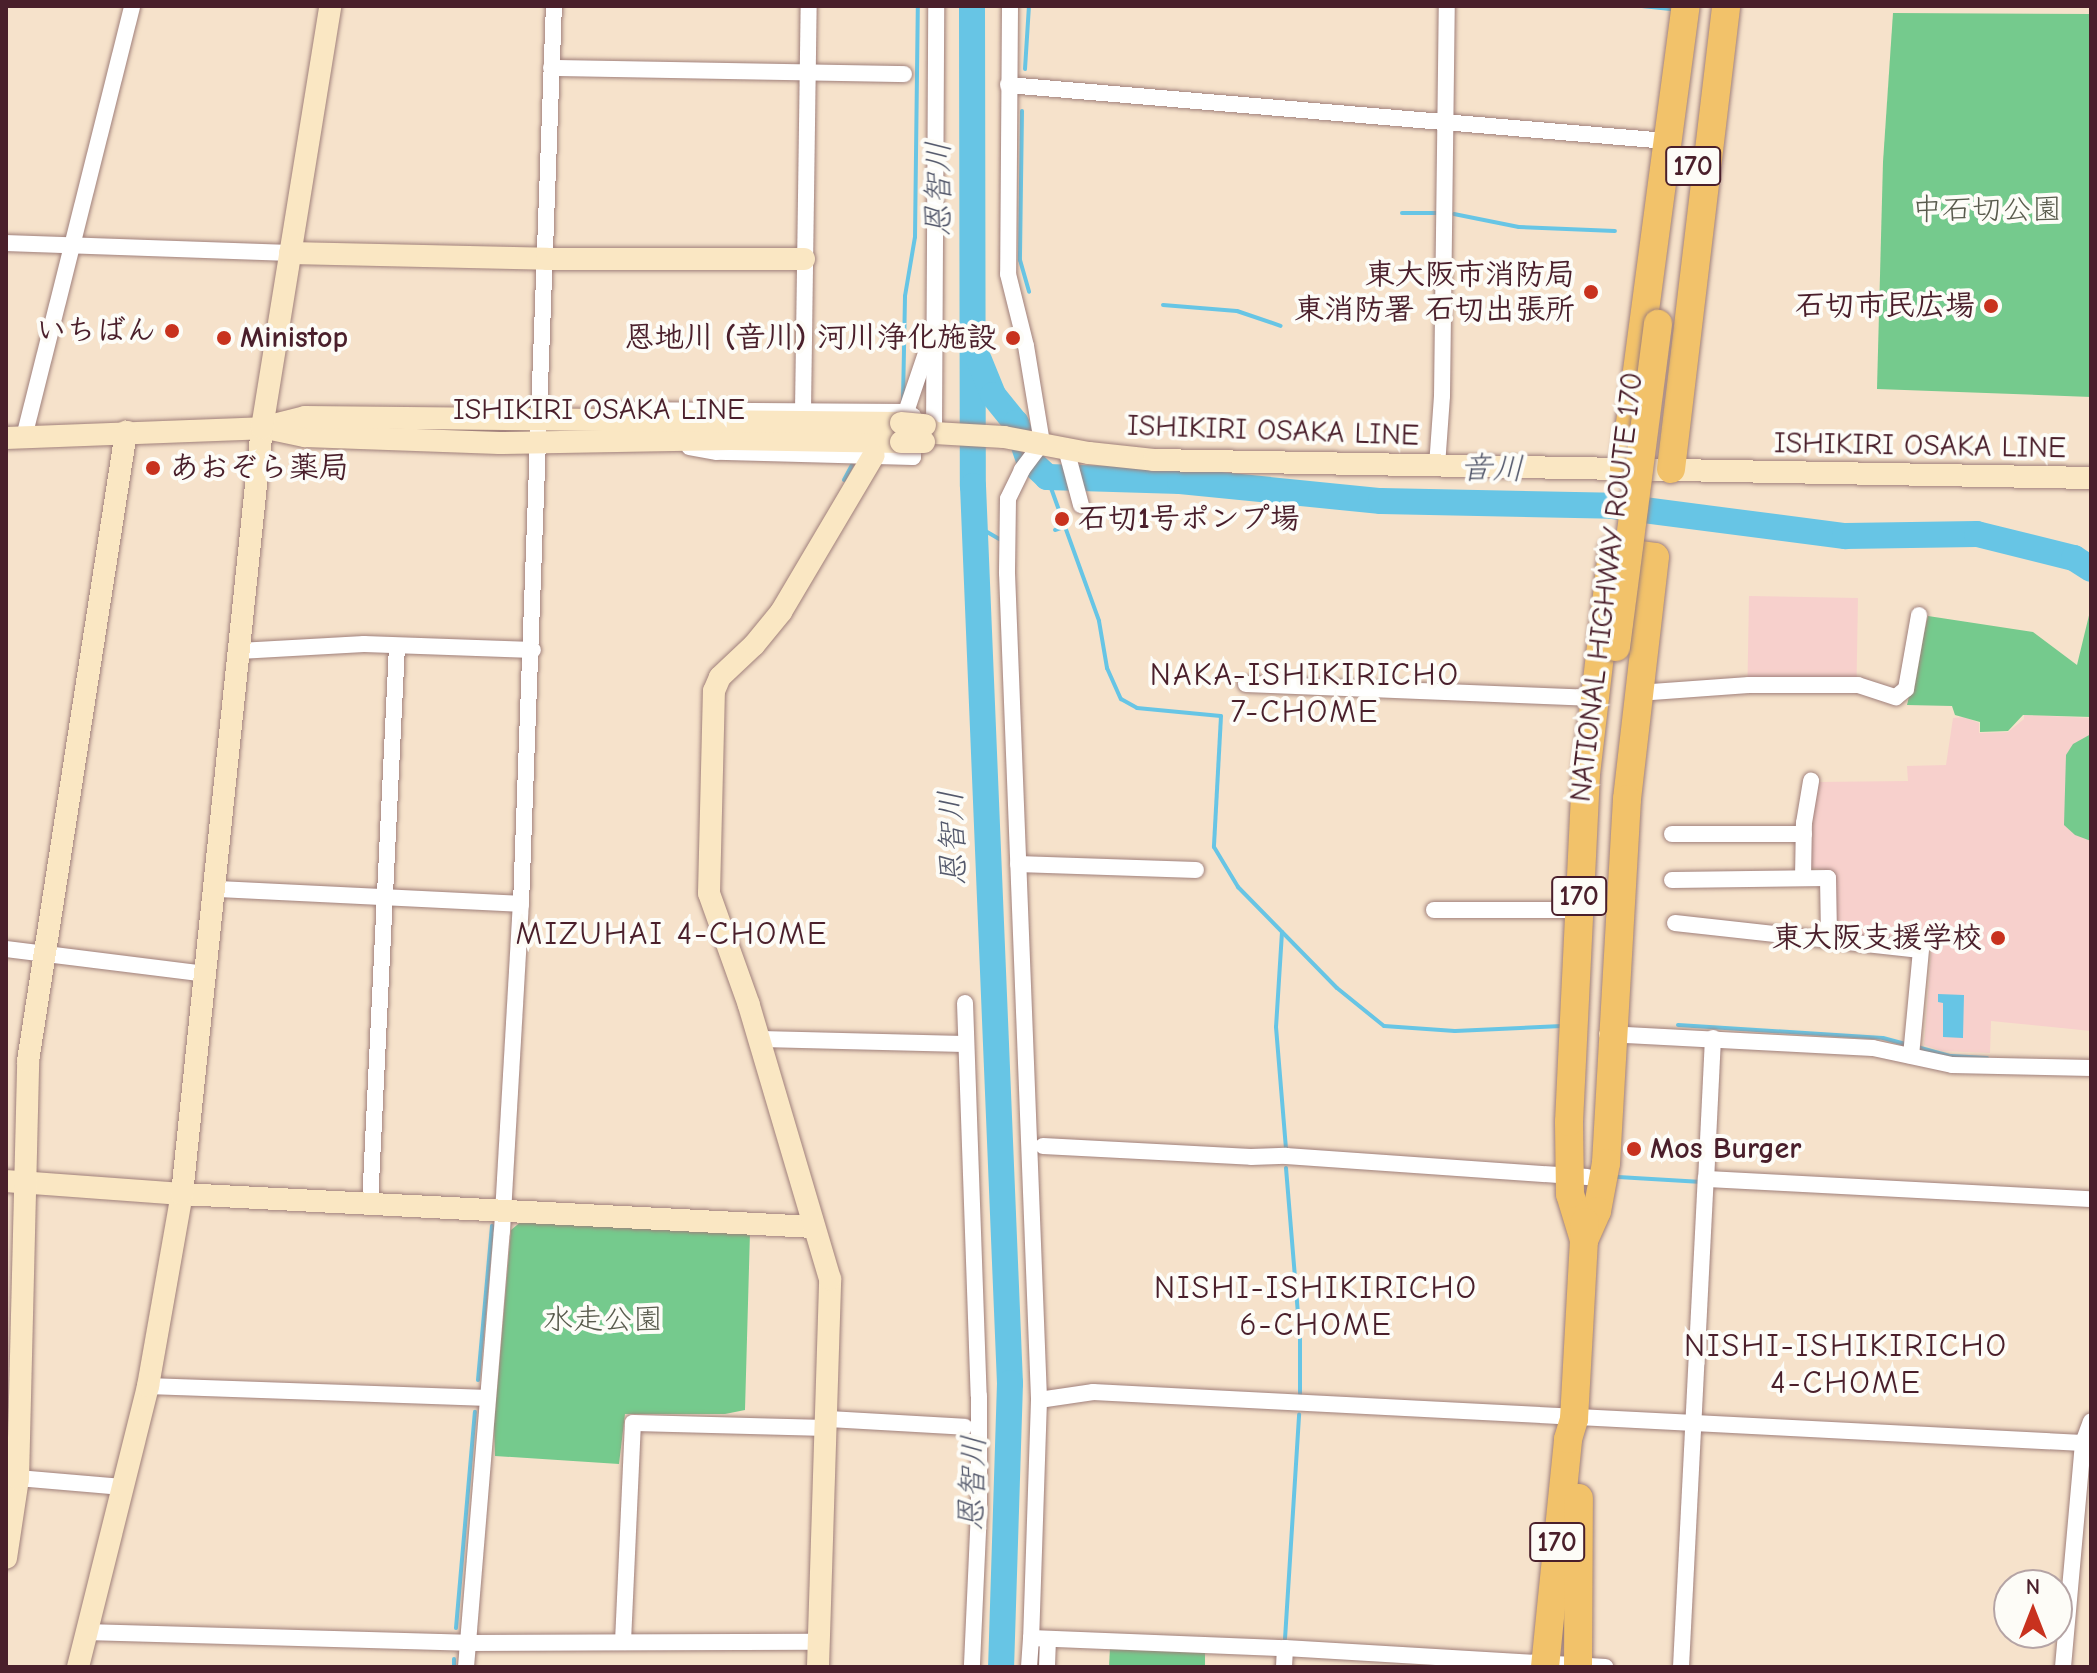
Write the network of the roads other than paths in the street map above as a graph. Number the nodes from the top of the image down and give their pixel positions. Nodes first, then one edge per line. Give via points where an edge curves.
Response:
1 (132, 6) edge
2 (330, 6) edge
3 (554, 6) edge
4 (809, 6) edge
5 (936, 6) edge
6 (1010, 6) edge
7 (1447, 6) edge
8 (1686, 6) edge
9 (1699, 6) edge
10 (1714, 6) edge
11 (1726, 6) edge
12 (551, 68) junction
13 (808, 73) junction
14 (904, 74) dead end
15 (1008, 85) junction
16 (1445, 122) junction
17 (1666, 141) junction
18 (6, 243) edge
19 (72, 246) junction
20 (290, 253) junction
21 (547, 259) junction
22 (804, 259) junction
23 (1665, 325) junction
24 (935, 329) junction
25 (803, 411) junction
26 (539, 419) junction
27 (903, 426) junction
28 (262, 428) junction
29 (126, 432) junction
30 (931, 433) junction
31 (15, 438) edge
32 (659, 440) junction
33 (539, 442) junction
34 (1042, 443) junction
35 (874, 455) junction
36 (1068, 458) junction
37 (1437, 466) junction
38 (1624, 468) junction
39 (1671, 469) junction
40 (2091, 478) edge
41 (1081, 505) dead end
42 (1919, 615) dead end
43 (397, 646) junction
44 (1624, 648) junction
45 (533, 650) junction
46 (239, 651) junction
47 (1246, 684) dead end
48 (1638, 693) junction
49 (1594, 698) junction
50 (1811, 781) dead end
51 (1672, 834) dead end
52 (1804, 834) junction
53 (1018, 864) junction
54 (1196, 870) dead end
55 (1803, 878) junction
56 (1672, 880) dead end
57 (216, 889) junction
58 (385, 895) junction
59 (521, 904) junction
60 (1434, 910) dead end
61 (1578, 910) junction
62 (1675, 923) dead end
63 (1829, 938) junction
64 (6, 949) edge
65 (47, 954) junction
66 (207, 974) junction
67 (965, 1003) dead end
68 (1608, 1034) junction
69 (1713, 1038) junction
70 (759, 1039) junction
71 (966, 1044) junction
72 (1911, 1056) junction
73 (2091, 1068) edge
74 (1043, 1146) dead end
75 (1578, 1176) junction
76 (1706, 1179) junction
77 (16, 1182) edge
78 (182, 1194) junction
79 (2091, 1199) edge
80 (370, 1204) junction
81 (504, 1210) junction
82 (813, 1227) junction
83 (1584, 1240) junction
84 (148, 1386) junction
85 (488, 1398) junction
86 (1039, 1400) junction
87 (1574, 1419) junction
88 (2091, 1421) edge
89 (828, 1424) junction
90 (1694, 1425) junction
91 (965, 1427) dead end
92 (2083, 1443) junction
93 (12, 1478) edge
94 (123, 1487) junction
95 (2085, 1492) edge
96 (6, 1558) edge
97 (85, 1632) junction
98 (1031, 1638) junction
99 (1048, 1639) junction
100 (623, 1642) junction
101 (818, 1642) junction
102 (467, 1643) junction
103 (1285, 1648) junction
104 (1545, 1665) edge
105 (1587, 1666) edge
106 (78, 1667) edge
107 (466, 1667) edge
108 (818, 1667) edge
109 (972, 1667) edge
110 (1029, 1667) edge
111 (1047, 1667) edge
112 (1284, 1667) edge
113 (1681, 1667) edge
114 (2063, 1667) edge

1 - 19 street
2 - 20 street
3 - 12 street
4 - 13 street
5 - 24 street
6 - 15 street
7 - 16 street
8 - 17 highway
9 - 23 highway, NATIONAL HIGHWAY ROUTE 170 / 170
10 - 23 highway, NATIONAL HIGHWAY ROUTE 170 / 170
11 - 39 highway
12 - 13 street
12 - 21 street
13 - 14 street
13 - 22 street
15 - 16 street
15 - 34 street via 1009,283
16 - 17 street
16 - 37 street
17 - 38 highway
18 - 19 street
19 - 20 street
19 - 31 street
20 - 21 street
20 - 28 street
21 - 22 street
21 - 26 street
22 - 25 street
23 - 44 highway, NATIONAL HIGHWAY ROUTE 170 / 170
24 - 27 street
24 - 30 street
25 - 26 street via 568,410
25 - 27 street
26 - 27 street, ISHIKIRI OSAKA LINE
26 - 28 street, ISHIKIRI OSAKA LINE via 305,417
26 - 33 street
27 - 30 street, ISHIKIRI OSAKA LINE, bridge
27 - 32 street, ISHIKIRI OSAKA LINE
27 - 35 street via 913,416 913,457
28 - 29 street, ISHIKIRI OSAKA LINE
28 - 33 street, ISHIKIRI OSAKA LINE via 305,436
28 - 46 street
29 - 31 street, ISHIKIRI OSAKA LINE
29 - 65 street
30 - 34 street, ISHIKIRI OSAKA LINE
32 - 33 street, ISHIKIRI OSAKA LINE
32 - 35 street via 717,452
33 - 45 street
34 - 36 street, ISHIKIRI OSAKA LINE
34 - 53 street via 1008,499
35 - 70 street via 781,612 715,686 709,893
36 - 37 street, ISHIKIRI OSAKA LINE
36 - 41 street
37 - 38 street, ISHIKIRI OSAKA LINE
38 - 39 street, ISHIKIRI OSAKA LINE
39 - 40 street, ISHIKIRI OSAKA LINE
42 - 48 street via 1906,689 1896,697 1858,685
43 - 45 street
43 - 46 street
43 - 58 street
44 - 68 highway, NATIONAL HIGHWAY ROUTE 170 / 170
44 - 75 highway, NATIONAL HIGHWAY ROUTE 170 / 170 via 1597,835
45 - 59 street
46 - 57 street
47 - 49 street
48 - 49 highway, 170 via 1655,557 1612,551
48 - 68 highway, 170
49 - 61 highway, 170
50 - 52 street
51 - 52 street
52 - 55 street
53 - 54 street
53 - 86 street
55 - 56 street
55 - 63 street via 1828,878
57 - 58 street
57 - 66 street
58 - 59 street
58 - 80 street
59 - 81 street
60 - 61 street
61 - 75 highway, 170
62 - 63 street
63 - 72 street via 1921,950
64 - 65 street
65 - 66 street
65 - 77 street via 28,1061
66 - 78 street
67 - 71 street
68 - 69 street
68 - 75 highway, NATIONAL HIGHWAY ROUTE 170 / 170 via 1599,1100
68 - 83 highway, 170 via 1606,1163 1597,1211
69 - 72 street via 1873,1048
69 - 76 street
70 - 71 street
70 - 82 street
71 - 109 street via 979,1396
72 - 73 street via 1952,1065
74 - 75 street
75 - 83 highway, 170 via 1572,1211
76 - 79 street
76 - 90 street
77 - 78 street
77 - 93 street
78 - 80 street
78 - 84 street
80 - 81 street
81 - 82 street
81 - 85 street
82 - 89 street via 831,1294
83 - 87 highway, 170
84 - 85 street
84 - 94 street
85 - 102 street
86 - 87 street via 1093,1392
86 - 98 street
87 - 90 street
87 - 104 highway, 170
87 - 105 highway, 170 via 1582,1439 1577,1539
88 - 92 street
89 - 91 street
89 - 100 street via 633,1423
89 - 101 street
90 - 92 street
90 - 113 street
92 - 95 street
93 - 94 street
93 - 96 street
94 - 97 street
95 - 114 street
97 - 102 street
97 - 106 street
98 - 99 street
98 - 110 street
99 - 103 street
99 - 111 street
100 - 101 street
100 - 102 street
101 - 108 street
102 - 107 street
103 - 104 street
103 - 112 street
104 - 105 street

